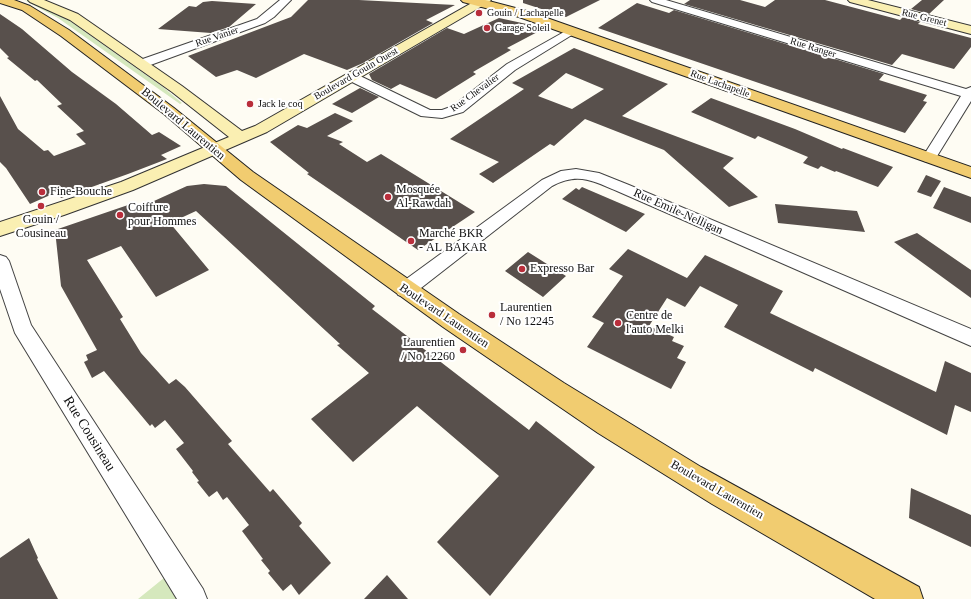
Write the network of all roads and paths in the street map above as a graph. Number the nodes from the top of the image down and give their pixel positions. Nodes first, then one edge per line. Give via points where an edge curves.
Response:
1 (34, 0) edge
2 (286, 0) edge
3 (467, 0) edge
4 (655, 0) edge
5 (854, 0) edge
6 (8, 1) edge
7 (483, 1) edge
8 (971, 30) edge
9 (571, 31) junction
10 (141, 64) junction
11 (352, 77) junction
12 (970, 94) edge
13 (241, 138) junction
14 (214, 150) junction
15 (929, 158) junction
16 (971, 173) edge
17 (0, 229) edge
18 (0, 261) edge
19 (405, 290) junction
20 (971, 338) edge
21 (193, 599) edge
22 (907, 599) edge

1 - 10 street, Boulevard Laurentien via 74,17
2 - 10 street, Rue Vanier via 261,21
3 - 7 main road, Rue Lachapelle
4 - 12 street, Rue Ranger
5 - 8 street, Rue Grenet
6 - 14 main road, Boulevard Laurentien via 26,8 65,33 169,111
7 - 9 main road, Rue Lachapelle
7 - 11 street, Boulevard Gouin Ouest
9 - 11 street, Rue Chevalier via 511,67 458,109 449,113 426,113
9 - 15 main road, Rue Lachapelle
10 - 13 street, Boulevard Laurentien
11 - 13 street, Boulevard Gouin Ouest
12 - 15 street
13 - 14 street, Boulevard Gouin Ouest
14 - 17 street, Boulevard Gouin Ouest via 97,198
14 - 19 main road, Boulevard Laurentien
15 - 16 main road, Rue Lachapelle
18 - 21 street, Rue Cousineau via 22,327
19 - 20 street, Rue Emile-Nelligan via 551,180 562,174 577,173 593,176 623,188
19 - 22 main road, Boulevard Laurentien via 661,457

